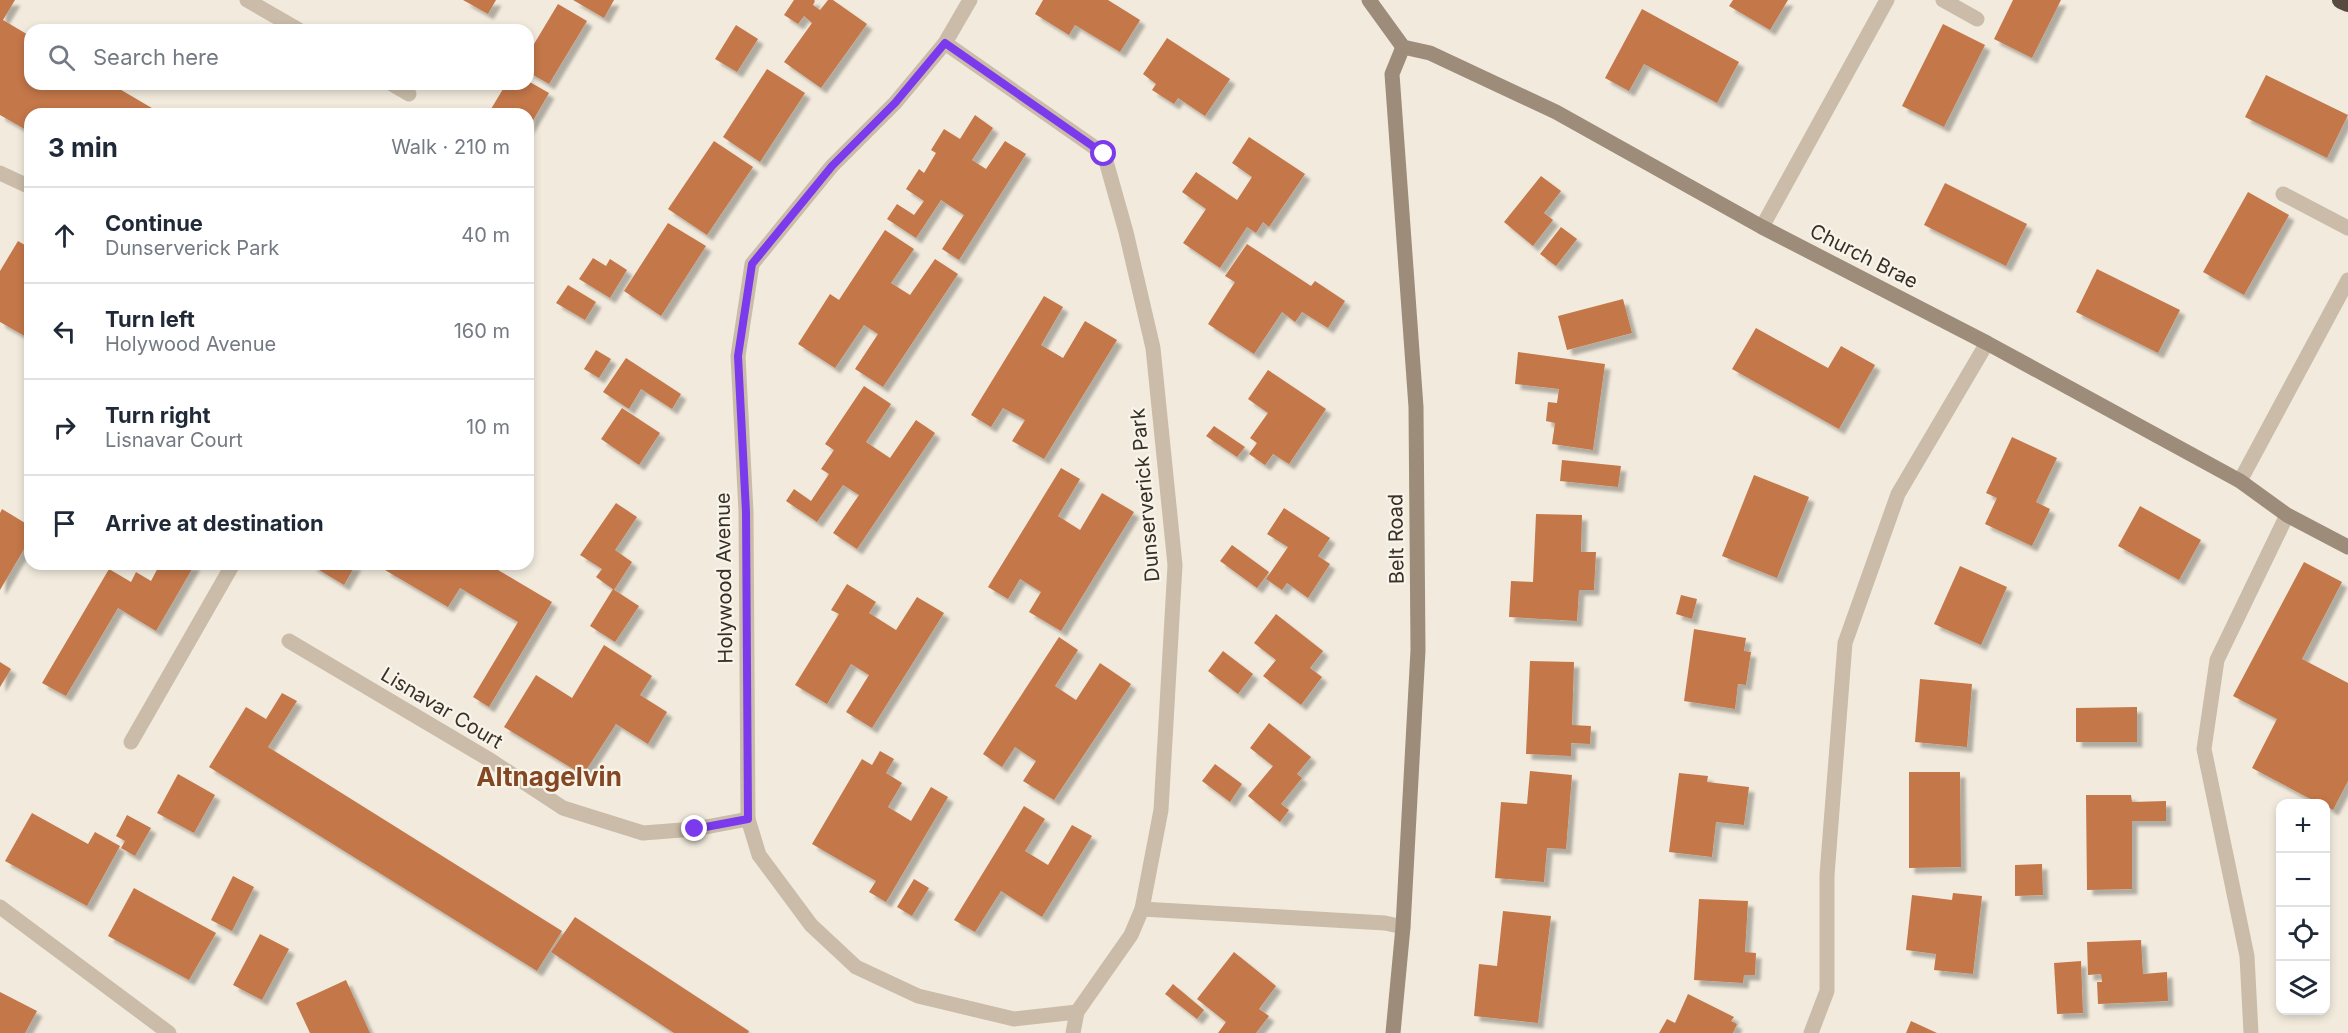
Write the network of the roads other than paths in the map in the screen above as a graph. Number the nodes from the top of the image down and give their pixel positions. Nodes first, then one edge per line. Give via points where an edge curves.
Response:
1 (247, 0) edge
2 (970, 0) edge
3 (1369, 0) edge
4 (1887, 0) edge
5 (1943, 0) edge
6 (2341, 0) edge
7 (2348, 3) edge
8 (1977, 19) dead end
9 (289, 24) edge
10 (945, 43) junction
11 (1402, 47) junction
12 (403, 90) edge
13 (409, 94) dead end
14 (0, 173) edge
15 (24, 184) edge
16 (2283, 194) dead end
17 (1762, 227) junction
18 (2348, 228) edge
19 (2348, 280) edge
20 (1987, 343) junction
21 (2240, 481) junction
22 (2287, 515) junction
23 (2348, 547) edge
24 (230, 570) edge
25 (290, 641) dead end
26 (131, 742) dead end
27 (748, 819) junction
28 (0, 907) edge
29 (1142, 909) junction
30 (1403, 927) junction
31 (1077, 1012) junction
32 (169, 1033) edge
33 (1073, 1033) edge
34 (1393, 1033) edge
35 (1811, 1033) edge
36 (2251, 1033) edge

1 - 9 street
2 - 10 street, Holywood Avenue
3 - 11 main road
4 - 17 street
5 - 8 street
6 - 7 highway
10 - 27 street, Holywood Avenue via 895,103 832,166 752,264 738,356 746,512
10 - 29 street, Dunserverick Park via 1104,154 1153,348 1175,565 1161,810
11 - 17 main road, Church Brae via 1430,53 1556,112
11 - 30 main road, Belt Road via 1392,74 1416,407 1418,650
12 - 13 street
14 - 15 street
16 - 18 street
17 - 20 main road, Church Brae
19 - 21 street
20 - 21 main road, Church Brae
20 - 35 street via 1898,494 1845,643 1827,875 1827,991
21 - 22 main road, Church Brae
22 - 23 main road, Church Brae
22 - 36 street via 2217,660 2204,749 2247,956
24 - 26 street
25 - 27 street, Lisnavar Court via 563,808 642,833
27 - 31 street, Holywood Avenue via 759,855 811,925 856,967 918,996 1014,1019
28 - 32 street
29 - 30 street
29 - 31 street, Dunserverick Park via 1131,935
30 - 34 main road, Belt Road
31 - 33 street

